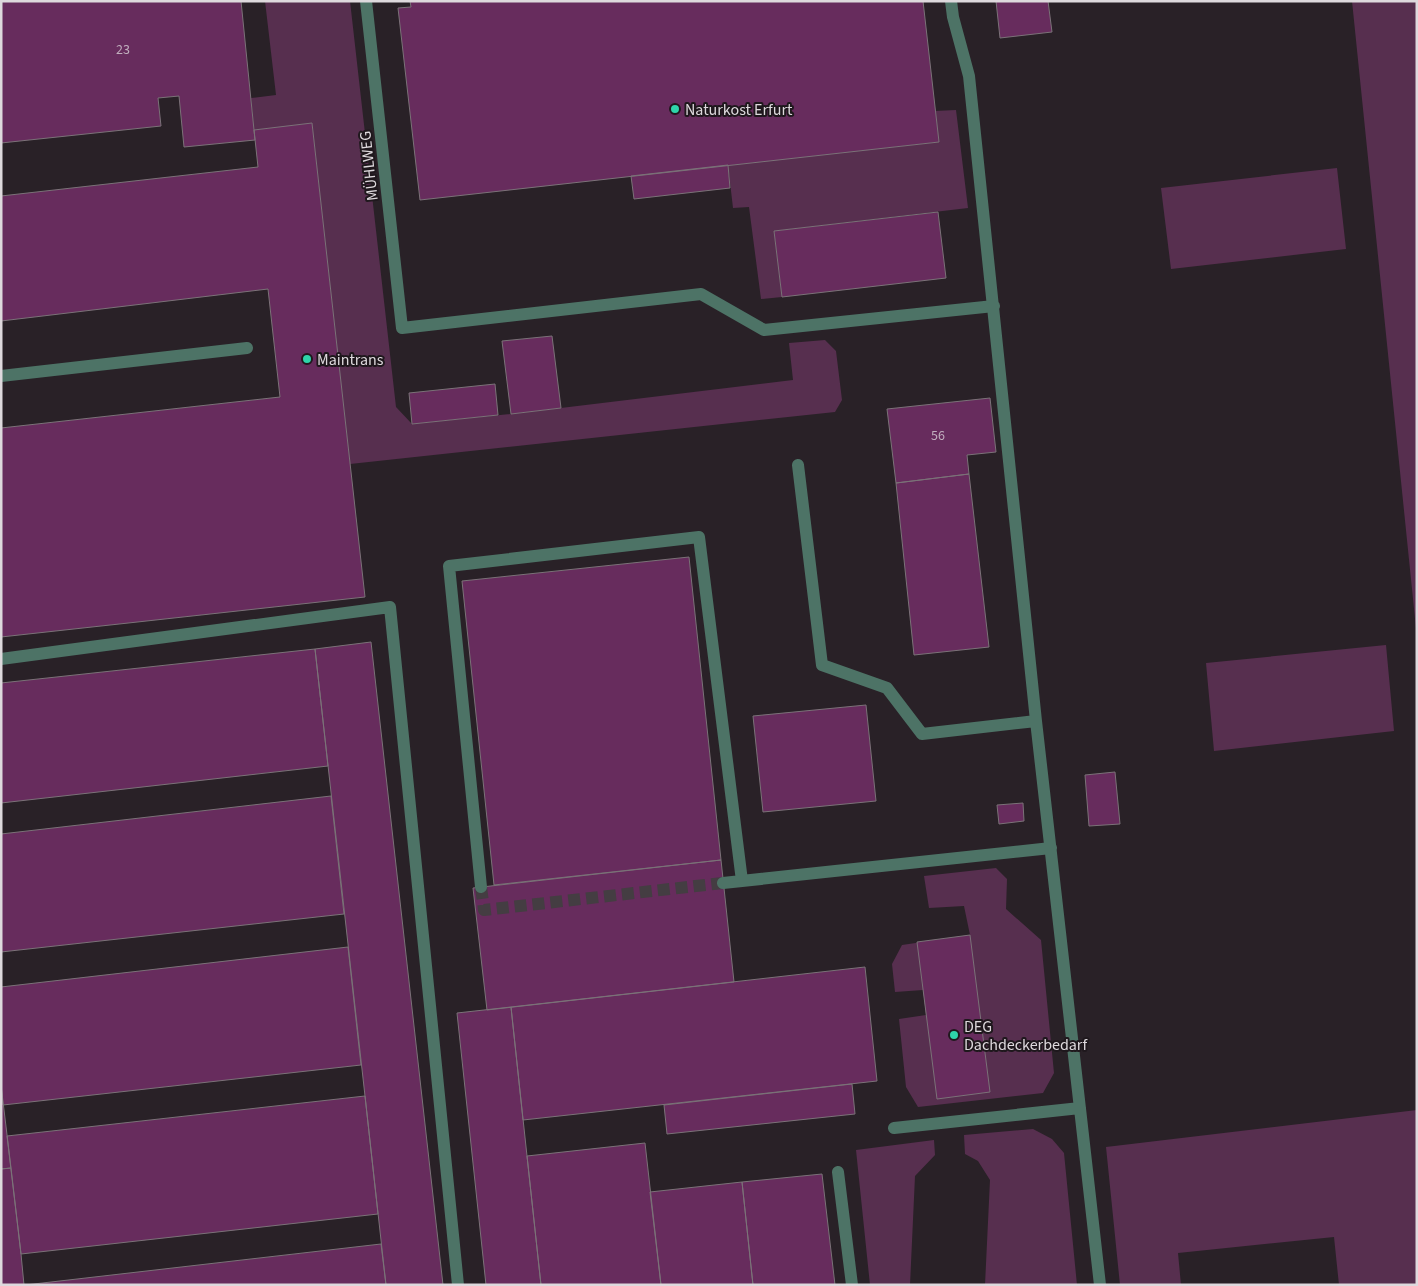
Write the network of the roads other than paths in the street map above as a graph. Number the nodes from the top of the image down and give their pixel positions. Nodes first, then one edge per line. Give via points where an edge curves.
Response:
1 (366, 1) edge
2 (951, 1) edge
3 (994, 306) junction
4 (247, 348) dead end
5 (1, 376) edge
6 (798, 464) dead end
7 (1, 659) edge
8 (1036, 722) junction
9 (1051, 848) junction
10 (742, 881) junction
11 (723, 883) tunnel mouth
12 (481, 887) tunnel mouth
13 (1080, 1108) junction
14 (894, 1128) dead end
15 (838, 1172) dead end
16 (458, 1285) edge
17 (852, 1285) edge
18 (1100, 1285) edge

1 - 3 lane, MÜHLWEG via 402,328 701,294 764,330
2 - 3 lane via 969,76
3 - 8 lane
4 - 5 lane
6 - 8 lane via 822,665 887,688 922,734
7 - 16 lane via 390,607
8 - 9 lane
9 - 10 lane
9 - 13 lane
10 - 11 lane
10 - 12 lane via 699,537 449,566
13 - 14 lane
13 - 18 lane
15 - 17 lane

